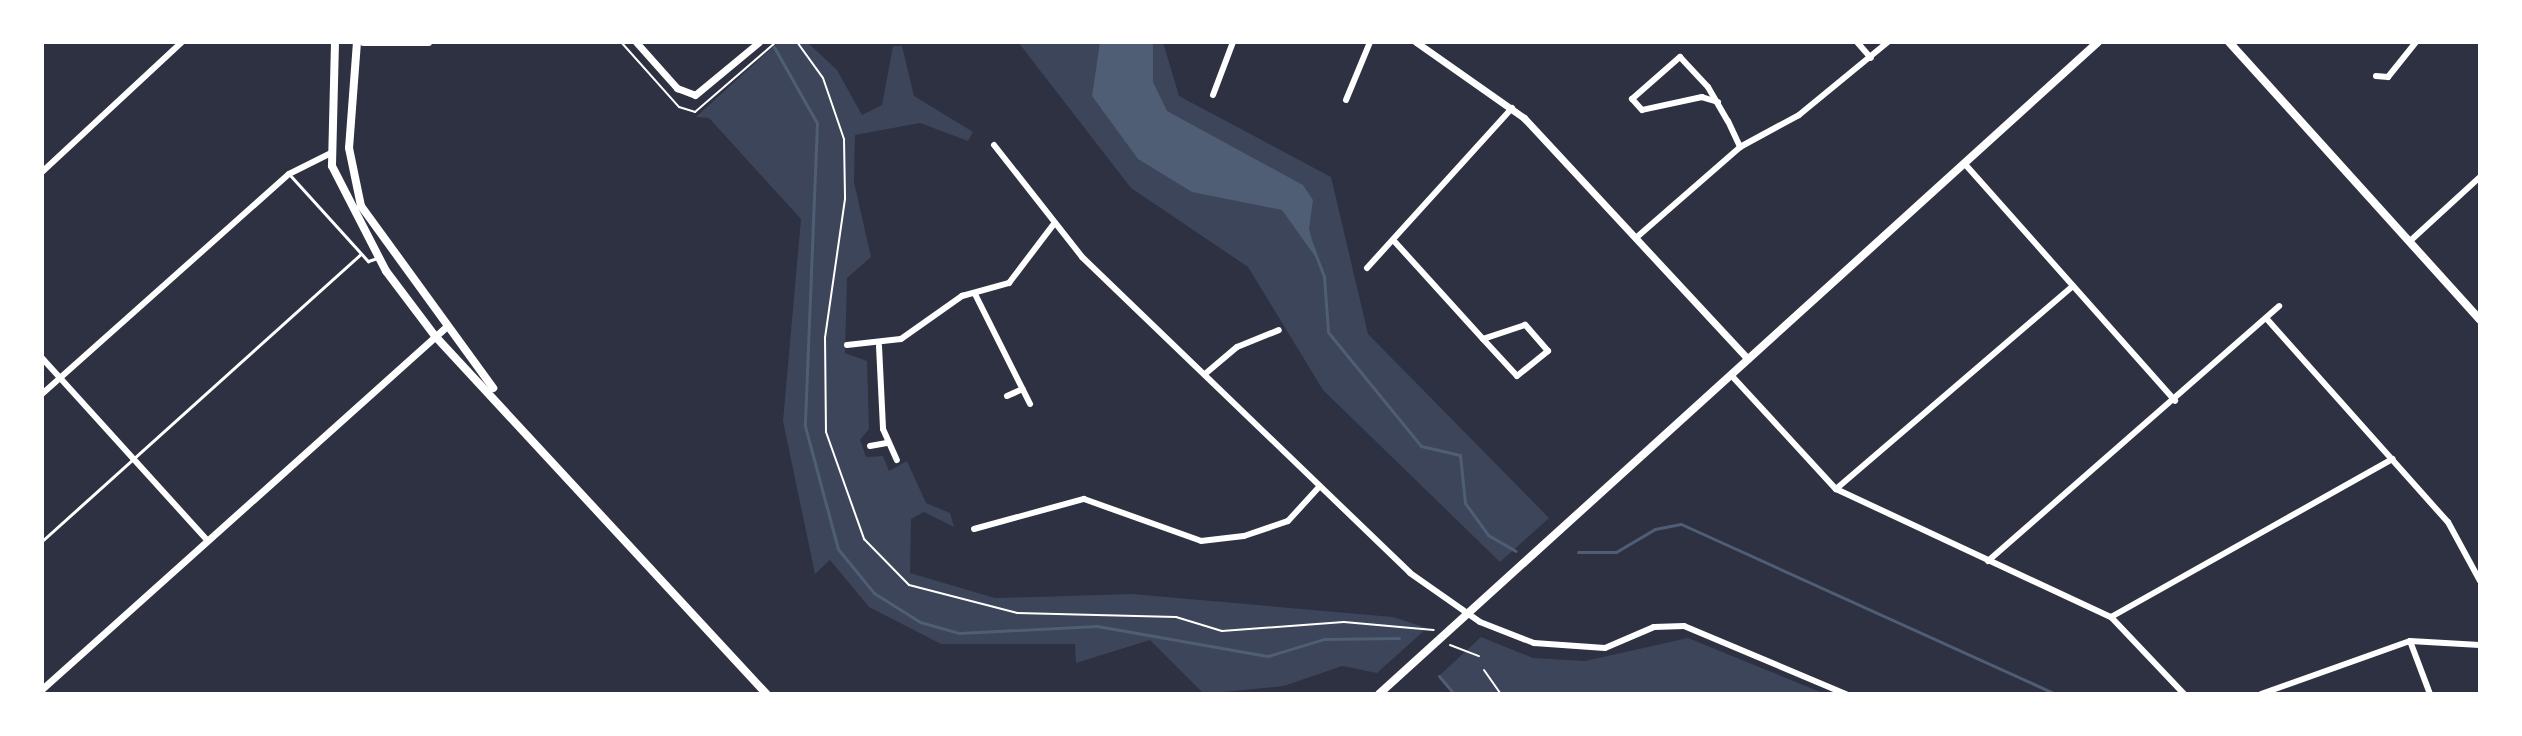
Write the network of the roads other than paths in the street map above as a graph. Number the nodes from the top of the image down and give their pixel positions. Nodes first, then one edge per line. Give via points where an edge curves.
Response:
1 (182, 42) edge
2 (335, 42) edge
3 (357, 42) edge
4 (363, 42) edge
5 (428, 42) edge
6 (636, 42) edge
7 (759, 42) edge
8 (1233, 42) edge
9 (1370, 42) edge
10 (1416, 42) edge
11 (1857, 42) edge
12 (1888, 42) edge
13 (2098, 42) edge
14 (2229, 42) edge
15 (2416, 42) edge
16 (404, 43) edge
17 (1871, 58) junction
18 (2376, 76) dead end
19 (2388, 77) junction
20 (2390, 88) dead end
21 (1213, 95) dead end
22 (1346, 100) dead end
23 (1718, 102) junction
24 (1512, 108) junction
25 (994, 145) dead end
26 (1740, 147) junction
27 (331, 153) junction
28 (1964, 163) junction
29 (42, 172) edge
30 (289, 174) junction
31 (2480, 177) edge
32 (1053, 225) junction
33 (1637, 237) junction
34 (1395, 242) junction
35 (2409, 242) junction
36 (361, 254) junction
37 (377, 258) junction
38 (1367, 268) dead end
39 (2073, 286) junction
40 (975, 294) junction
41 (2279, 306) dead end
42 (2266, 318) junction
43 (2480, 320) edge
44 (447, 326) junction
45 (1279, 330) dead end
46 (435, 336) junction
47 (1483, 339) junction
48 (847, 345) dead end
49 (879, 346) junction
50 (42, 358) edge
51 (1748, 359) junction
52 (1205, 374) junction
53 (1731, 375) junction
54 (60, 378) junction
55 (1023, 389) junction
56 (42, 394) edge
57 (1007, 396) dead end
58 (2175, 401) junction
59 (1030, 404) dead end
60 (510, 411) junction
61 (887, 443) junction
62 (870, 446) dead end
63 (134, 459) junction
64 (2393, 459) junction
65 (897, 460) dead end
66 (1320, 486) junction
67 (1836, 489) junction
68 (974, 529) dead end
69 (207, 540) junction
70 (42, 541) edge
71 (1988, 561) junction
72 (2480, 581) edge
73 (1467, 613) junction
74 (2111, 617) junction
75 (2410, 641) junction
76 (2480, 645) edge
77 (42, 689) edge
78 (766, 694) edge
79 (1379, 694) edge
80 (1846, 694) edge
81 (2184, 694) edge
82 (2263, 694) edge
83 (2430, 694) edge

1 - 29 street
2 - 27 main road
3 - 44 main road via 350,174 376,231
4 - 16 street
5 - 16 street
6 - 7 street via 691,94
8 - 21 street
9 - 22 street
10 - 24 street
11 - 17 street
12 - 17 street
13 - 28 main road
14 - 35 main road
15 - 19 street
17 - 26 street via 1799,115
18 - 19 street
19 - 20 street
23 - 23 street via 1677,56 1632,99 1642,110 1702,97
23 - 26 street
24 - 33 street
24 - 34 street
25 - 32 street
26 - 33 street
27 - 30 street via 307,160
27 - 37 main road via 345,204
28 - 39 street
28 - 51 main road
30 - 36 lane
30 - 54 street
31 - 35 street
32 - 40 street via 1009,283
32 - 52 street
33 - 51 street
34 - 38 street
34 - 47 street
35 - 43 main road
36 - 37 lane
36 - 63 lane
37 - 46 main road
39 - 58 street
39 - 67 street
40 - 49 street
40 - 55 street
41 - 42 street
42 - 58 street
42 - 64 street
44 - 46 street
44 - 60 main road
45 - 52 street via 1237,347
46 - 60 main road
46 - 69 street
47 - 47 street via 1521,377 1548,351 1525,325
48 - 49 street
49 - 61 street
50 - 54 street
51 - 53 main road
52 - 66 street
53 - 67 street
53 - 73 main road
54 - 56 street
54 - 63 street
55 - 57 street
55 - 59 street
58 - 71 street
60 - 78 main road
61 - 62 street
61 - 65 street
63 - 69 street
63 - 70 lane
64 - 72 street via 2468,550
64 - 74 street
66 - 68 street via 1288,521 1244,536 1201,541 1084,499
66 - 73 street via 1410,573
67 - 71 street
69 - 77 street
71 - 74 street
73 - 79 main road
73 - 80 street via 1513,637 1563,646 1605,648 1654,627 1709,631
74 - 81 street
75 - 76 street
75 - 82 street
75 - 83 street

